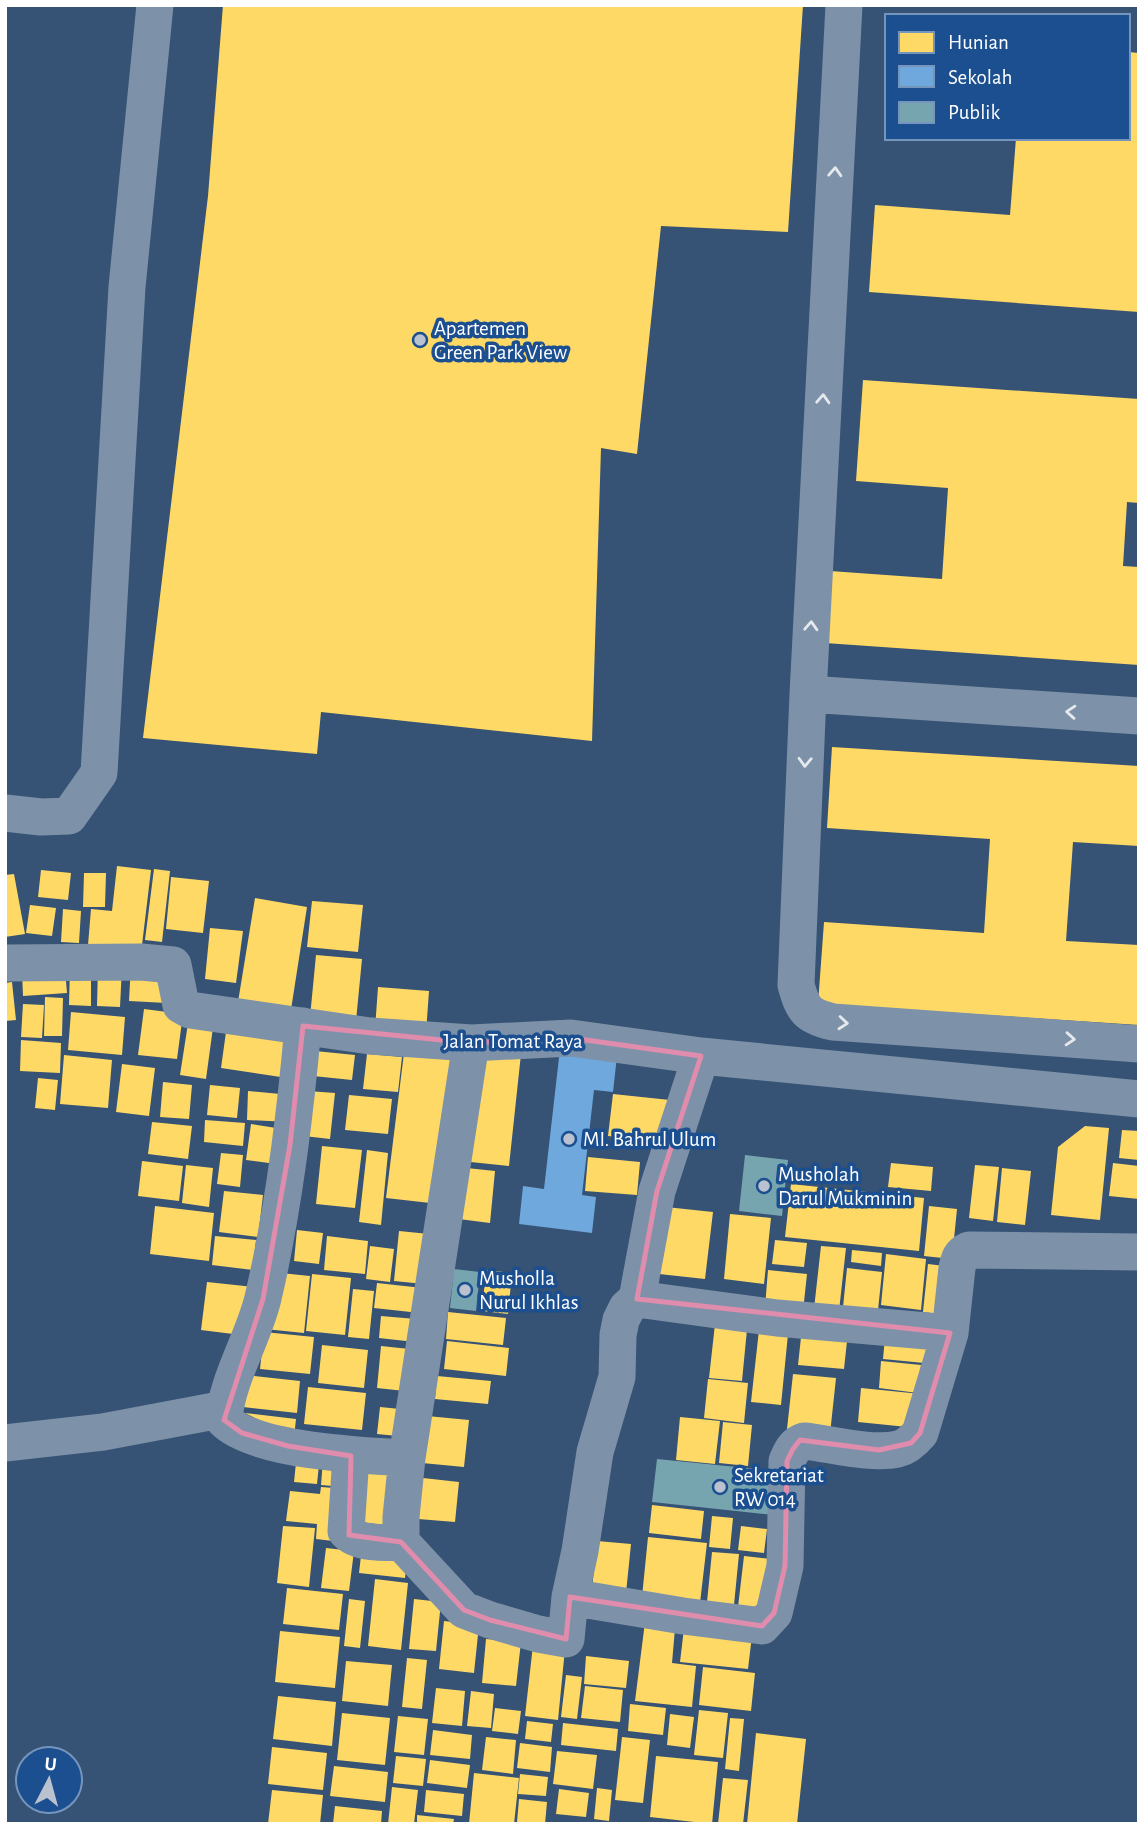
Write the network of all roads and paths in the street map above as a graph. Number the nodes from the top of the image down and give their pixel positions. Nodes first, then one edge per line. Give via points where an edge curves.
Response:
1 (155, 5) edge
2 (844, 5) edge
3 (808, 694) junction
4 (1139, 716) edge
5 (5, 813) edge
6 (5, 963) edge
7 (303, 1026) junction
8 (471, 1043) junction
9 (1139, 1044) edge
10 (701, 1056) junction
11 (1139, 1099) edge
12 (1139, 1252) edge
13 (637, 1299) junction
14 (950, 1334) junction
15 (225, 1409) junction
16 (5, 1444) edge
17 (351, 1455) junction
18 (407, 1458) junction
19 (401, 1542) junction
20 (570, 1597) junction

1 - 5 street via 127,287 99,773 69,816
3 -> 2 street
4 -> 3 street
3 -> 9 street via 796,985 801,1006 814,1017 833,1022
6 - 7 street, Jalan Tomat Raya via 173,965 181,1005 190,1010
7 - 8 street, Jalan Tomat Raya
7 - 15 street via 290,1145 263,1299
8 - 10 street, Jalan Tomat Raya via 571,1038
8 - 18 street
10 - 11 street, Jalan Tomat Raya
10 - 13 street via 657,1191
12 - 14 street via 969,1250 959,1258
13 - 14 street
13 - 20 street via 621,1320 617,1377 595,1452
14 - 20 street via 920,1433 911,1443 900,1449 878,1450 804,1441 793,1449 787,1461 785,1566 774,1613 762,1626
15 - 16 street via 103,1432
15 - 17 street via 224,1420 242,1433 288,1446
17 - 18 street
17 - 19 street via 346,1531 355,1538
18 - 19 street
19 - 20 street via 464,1610 490,1620 566,1639

